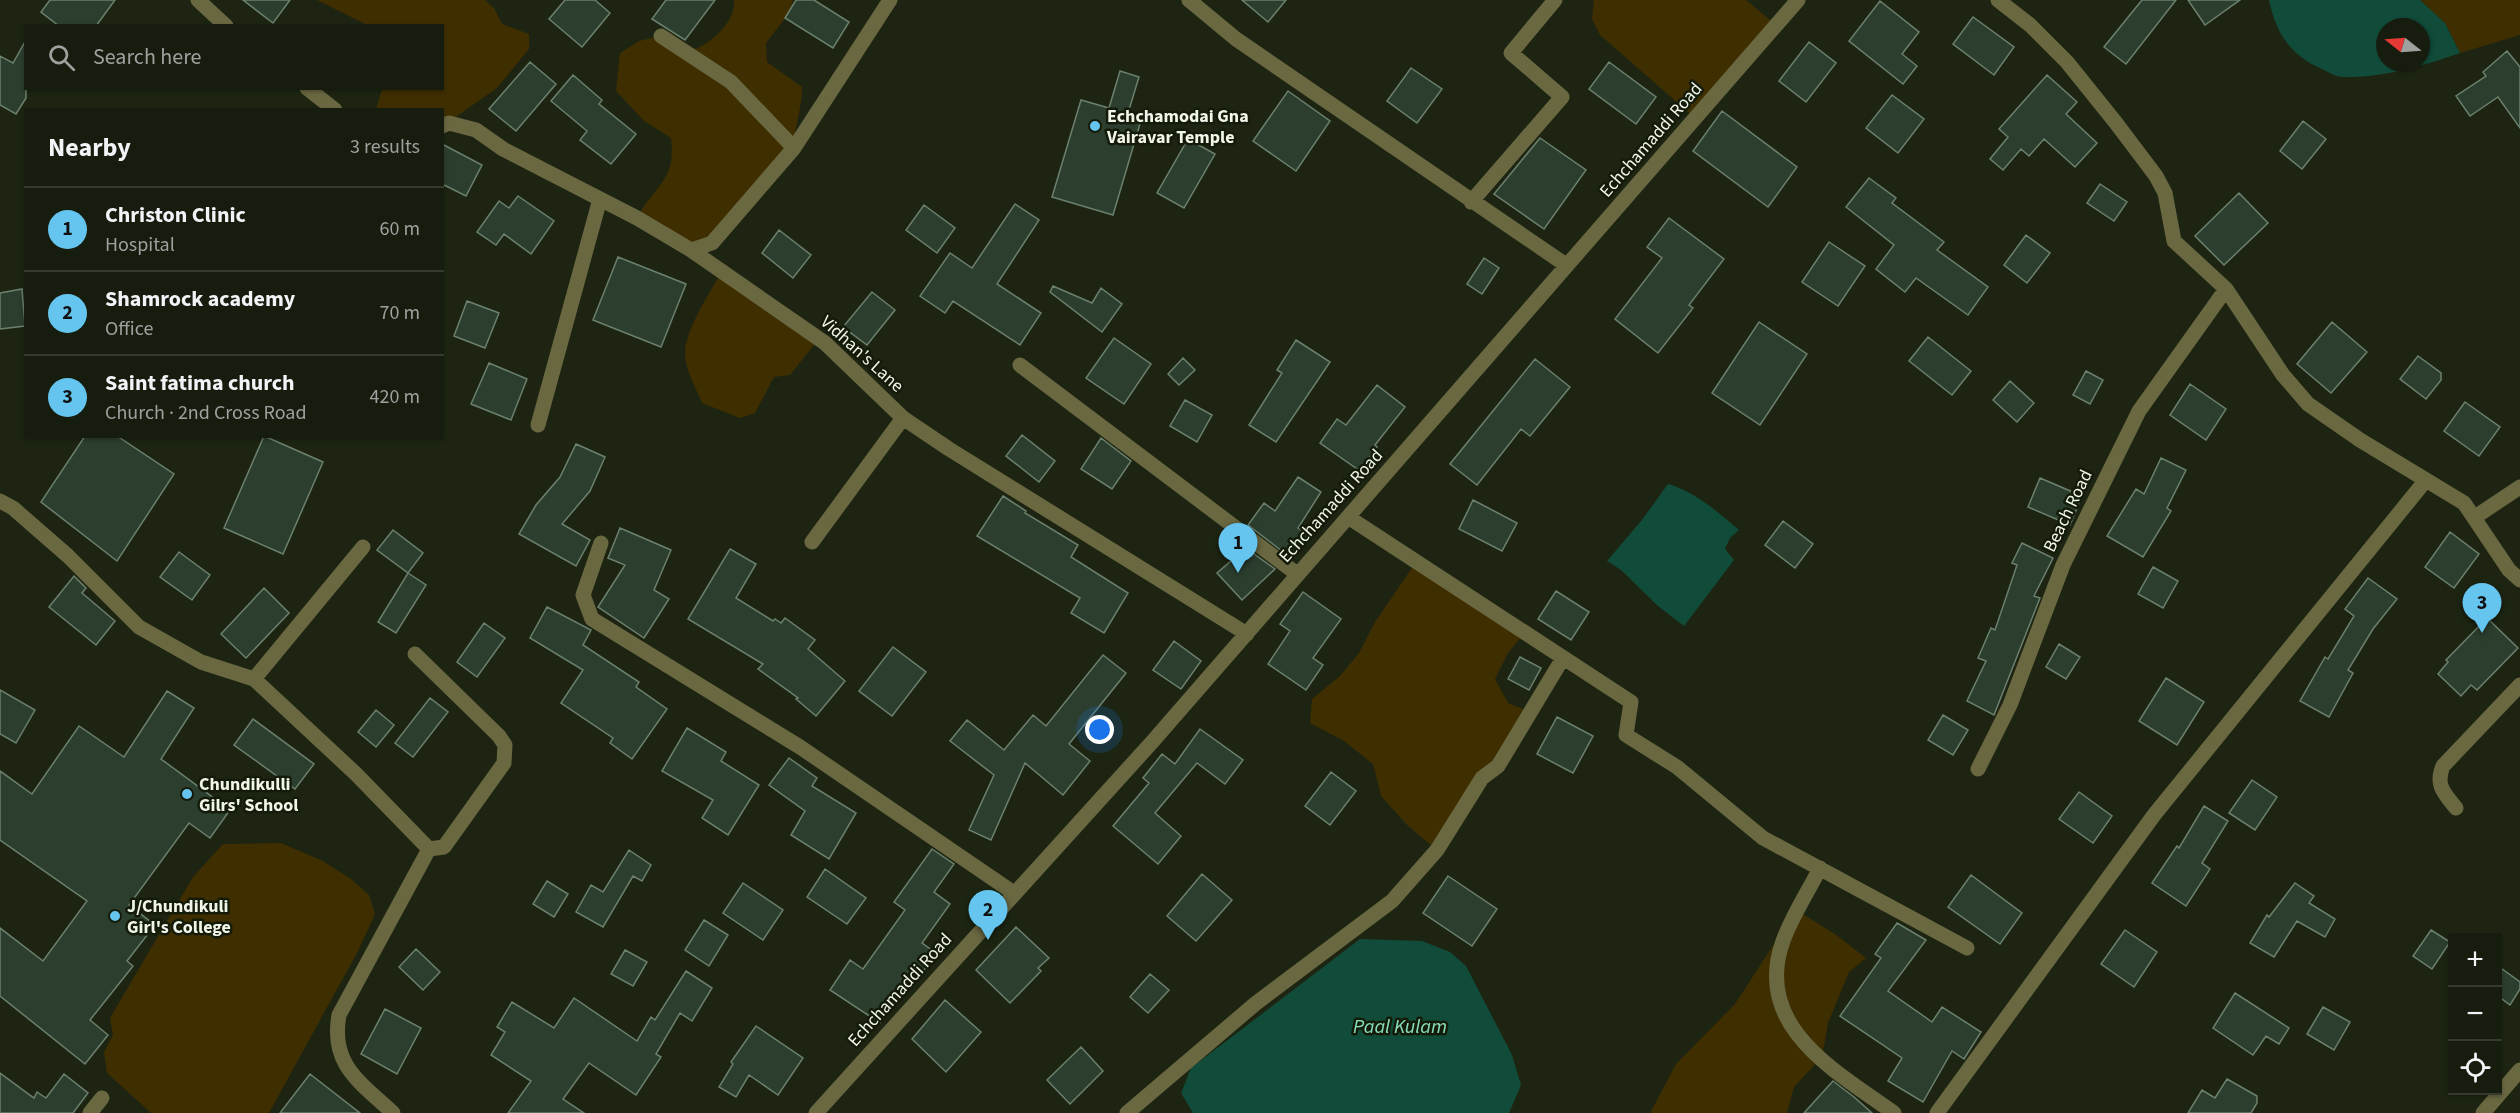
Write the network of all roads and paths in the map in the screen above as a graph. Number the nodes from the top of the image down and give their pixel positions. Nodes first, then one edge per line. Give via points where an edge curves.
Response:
1 (198, 0) edge
2 (890, 0) edge
3 (1189, 0) edge
4 (1555, 0) edge
5 (1798, 0) edge
6 (1998, 0) edge
7 (224, 24) edge
8 (661, 36) dead end
9 (310, 90) edge
10 (332, 108) edge
11 (444, 125) edge
12 (794, 148) junction
13 (600, 199) junction
14 (1471, 202) junction
15 (691, 250) junction
16 (1566, 266) junction
17 (2226, 289) junction
18 (1020, 365) dead end
19 (903, 418) junction
20 (538, 426) dead end
21 (2426, 480) junction
22 (2520, 487) edge
23 (0, 501) edge
24 (1348, 517) junction
25 (2475, 517) junction
26 (812, 542) dead end
27 (601, 543) dead end
28 (363, 547) dead end
29 (1297, 573) junction
30 (2520, 580) edge
31 (1247, 634) junction
32 (415, 654) dead end
33 (1563, 658) junction
34 (254, 679) junction
35 (2520, 685) edge
36 (1978, 769) dead end
37 (2456, 808) dead end
38 (429, 849) junction
39 (1820, 868) junction
40 (1014, 893) junction
41 (1966, 948) dead end
42 (2520, 1070) edge
43 (102, 1098) dead end
44 (90, 1113) edge
45 (393, 1113) edge
46 (816, 1113) edge
47 (1127, 1113) edge
48 (1894, 1113) edge
49 (1937, 1113) edge
50 (2482, 1113) edge

1 - 7 street
2 - 12 street
3 - 14 street via 1236,39
4 - 14 street via 1511,53 1562,97
5 - 16 street, Echchamaddi Road
6 - 17 street via 2067,62 2116,123 2165,193 2174,241
8 - 12 street via 731,82
9 - 10 street
11 - 13 street, Vidhan's Lane via 476,130 503,149
12 - 15 street via 712,243
13 - 15 street, Vidhan's Lane
13 - 20 street
14 - 16 street
15 - 19 street, Vidhan's Lane via 825,343
16 - 24 street, Echchamaddi Road
17 - 21 street via 2283,375 2308,404
17 - 36 street, Beach Road via 2139,411 2063,566 2010,705
18 - 29 street
19 - 26 street
19 - 31 street, Vidhan's Lane
21 - 25 street via 2464,503
21 - 49 street via 2154,815
22 - 25 street
23 - 34 street via 14,508 68,556 139,627 201,662
24 - 29 street, Echchamaddi Road
24 - 33 street
25 - 30 street via 2509,570
27 - 40 street via 583,595 592,619 800,747
28 - 34 street
29 - 31 street, Echchamaddi Road
31 - 40 street, Echchamaddi Road
32 - 38 street via 505,745 504,763 444,847
33 - 39 street via 1631,702 1626,735 1677,767 1763,838
33 - 47 street via 1498,766 1482,778 1437,850 1392,901 1255,1004
34 - 38 street
35 - 37 street via 2443,766 2438,778 2441,788
38 - 45 street via 339,1016 335,1037 340,1056 359,1081
39 - 41 street
39 - 48 street via 1782,942 1776,981 1779,993 1790,1026 1808,1049
40 - 46 street, Echchamaddi Road
42 - 50 street
43 - 44 street

